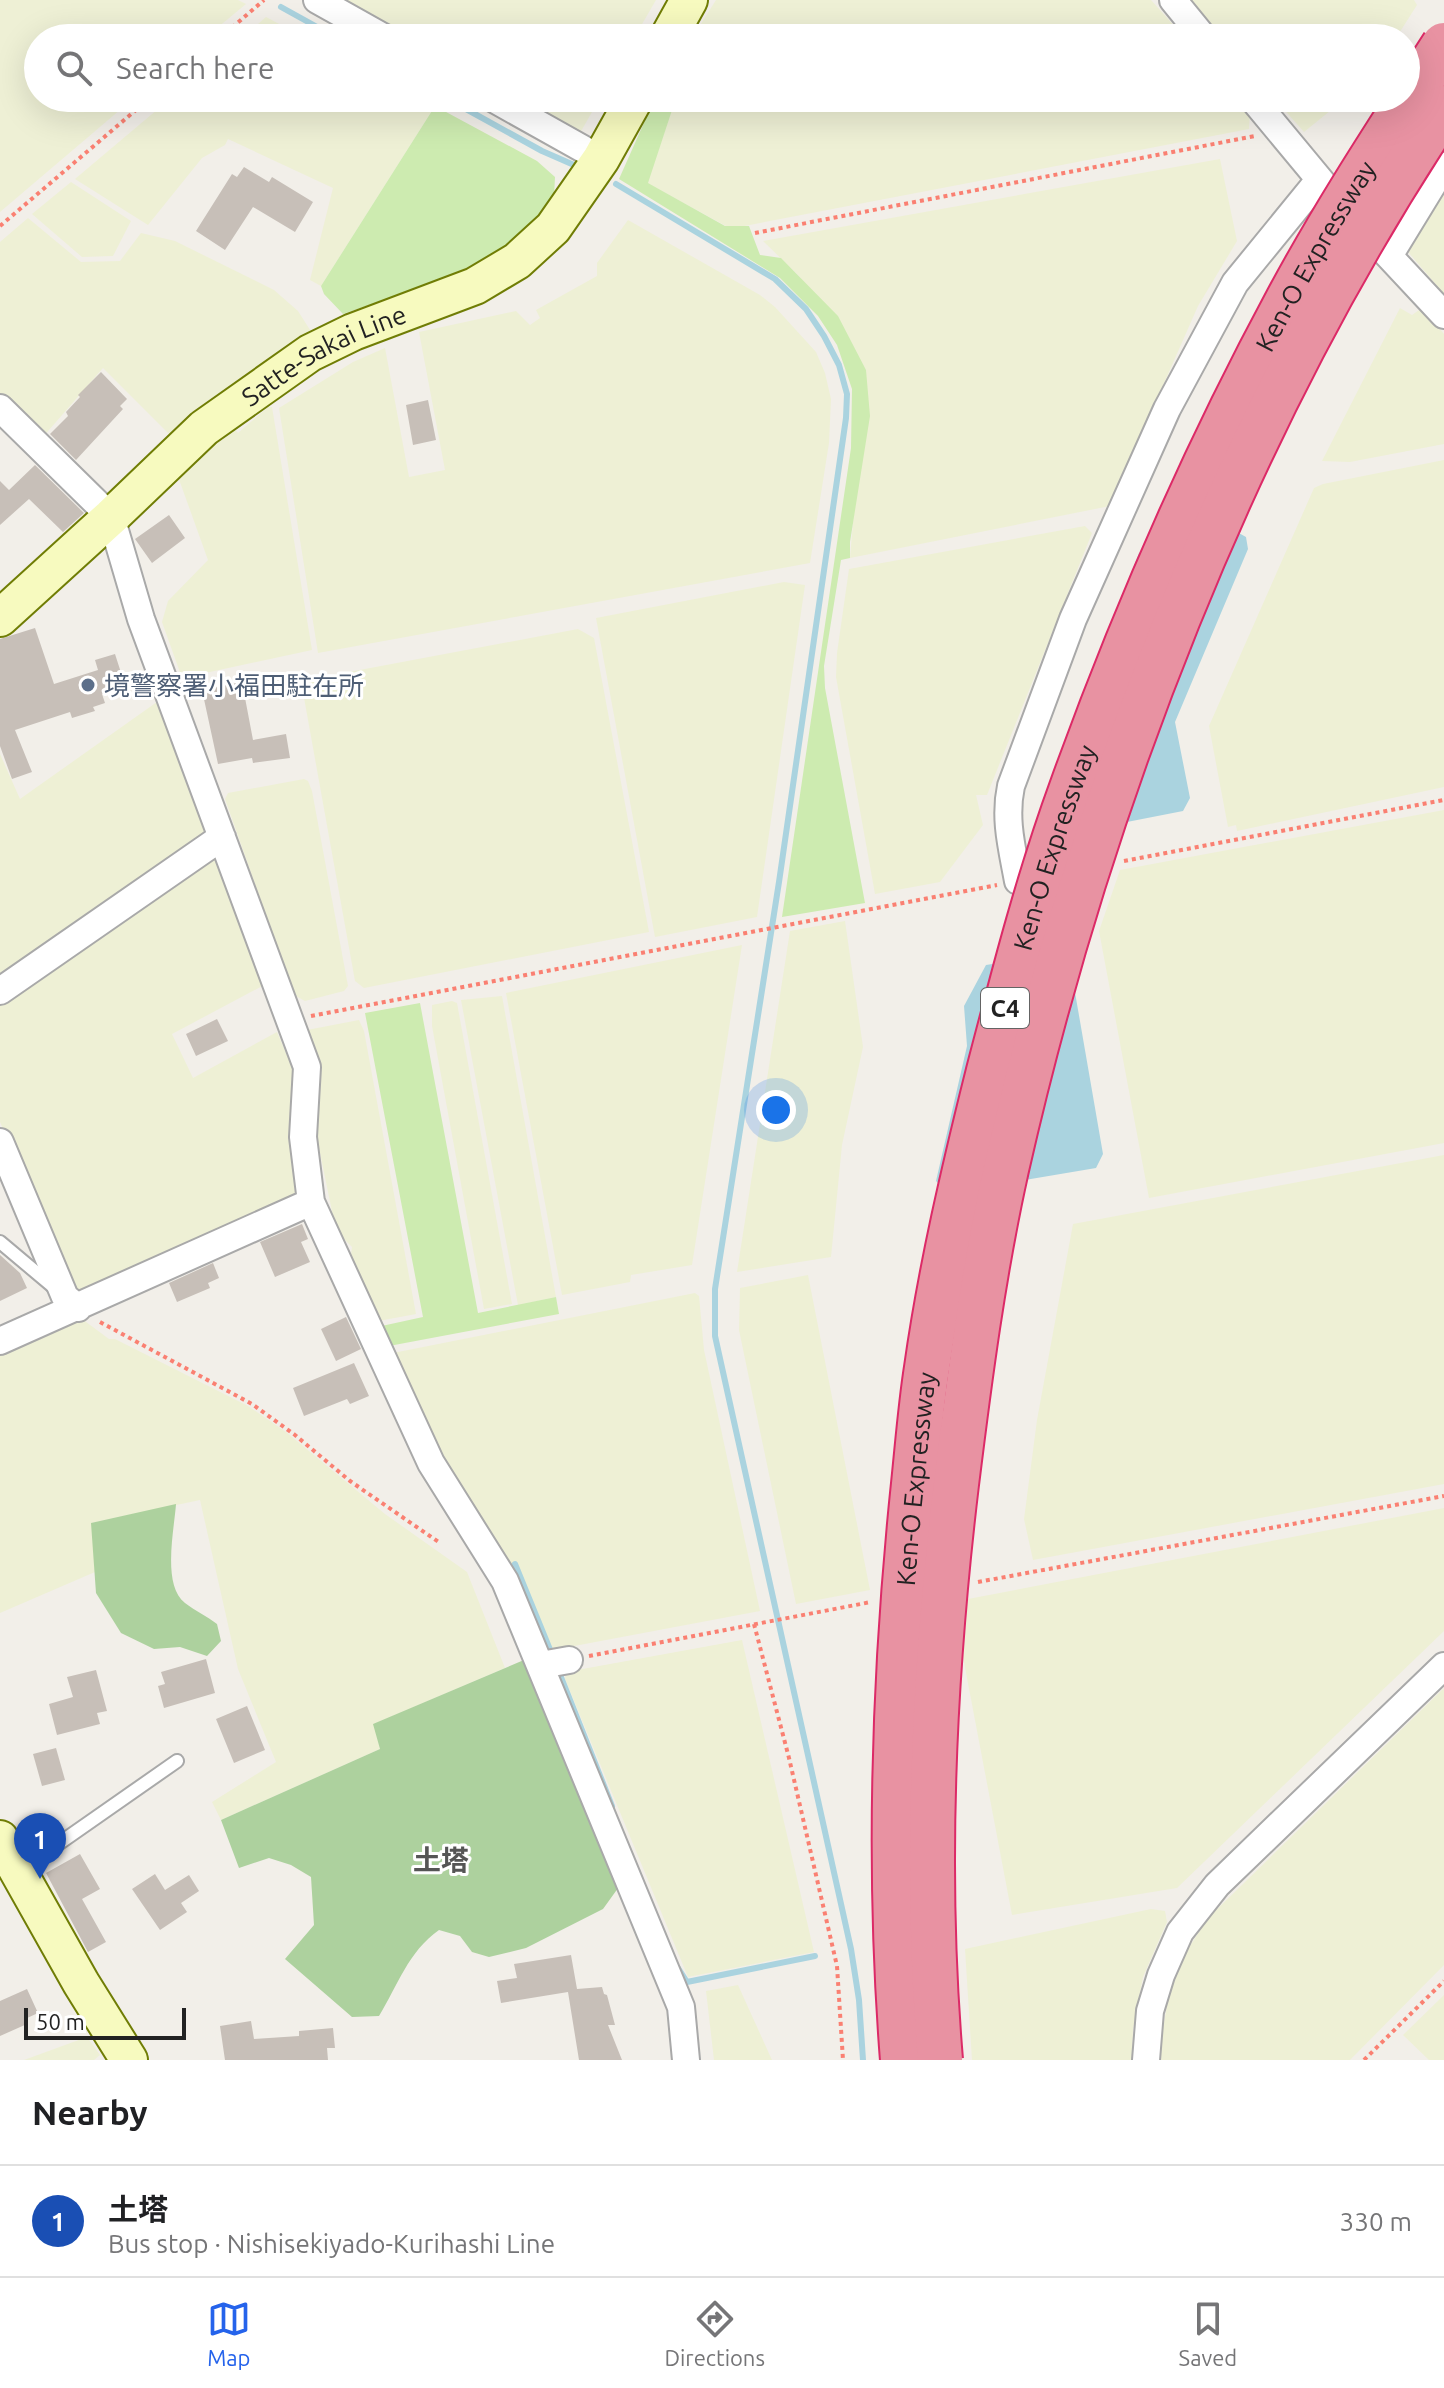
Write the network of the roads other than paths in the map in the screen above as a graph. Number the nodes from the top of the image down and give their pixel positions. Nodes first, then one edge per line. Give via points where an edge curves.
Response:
1 (317, 0) edge
2 (689, 0) edge
3 (1173, 0) edge
4 (360, 24) edge
5 (676, 24) edge
6 (1193, 24) edge
7 (1444, 45) edge
8 (1420, 82) edge
9 (1444, 108) edge
10 (517, 112) edge
11 (627, 112) edge
12 (1263, 112) edge
13 (1400, 112) edge
14 (601, 159) junction
15 (1444, 166) edge
16 (1319, 180) junction
17 (1389, 256) junction
18 (1444, 315) edge
19 (0, 408) edge
20 (111, 517) junction
21 (0, 618) edge
22 (222, 837) junction
23 (1018, 881) dead end
24 (0, 991) edge
25 (0, 1142) edge
26 (311, 1202) junction
27 (0, 1242) edge
28 (71, 1302) junction
29 (0, 1341) edge
30 (569, 1660) road end
31 (542, 1665) junction
32 (1444, 1666) edge
33 (177, 1761) dead end
34 (0, 1839) edge
35 (18, 1872) junction
36 (129, 2060) edge
37 (686, 2060) edge
38 (903, 2060) edge
39 (940, 2060) edge
40 (1146, 2060) edge

1 - 4 street
2 - 5 main road
3 - 6 street
7 - 8 highway, Ken-O Expressway / C4, bridge
9 - 39 highway, Ken-O Expressway / C4, bridge via 1330,297 1255,444 1170,637 1051,991 1005,1172 970,1370 948,1556 935,1715 932,1867
10 - 14 street
11 - 14 main road, Satte-Sakai Line
12 - 16 street
13 - 38 highway, Ken-O Expressway / C4, bridge via 1289,299 1204,468 1135,624 1071,791 1012,983 966,1162 927,1367 907,1552 896,1712 894,1866
14 - 20 main road, Satte-Sakai Line via 553,228 517,261 475,286 310,353 204,428
15 - 17 street
16 - 17 street
16 - 23 street via 1235,283 1167,409 1073,619 1007,802
17 - 18 street
19 - 20 street
20 - 21 main road, Satte-Sakai Line
20 - 22 street via 141,619
22 - 24 street
22 - 26 street via 307,1067 303,1137
25 - 28 street
26 - 28 street
26 - 31 street via 431,1463 505,1581
27 - 28 lane
28 - 29 street
30 - 31 street
31 - 37 street via 681,2007
32 - 40 street via 1217,1885 1180,1932 1150,2011
33 - 35 lane
34 - 35 main road
35 - 36 main road

